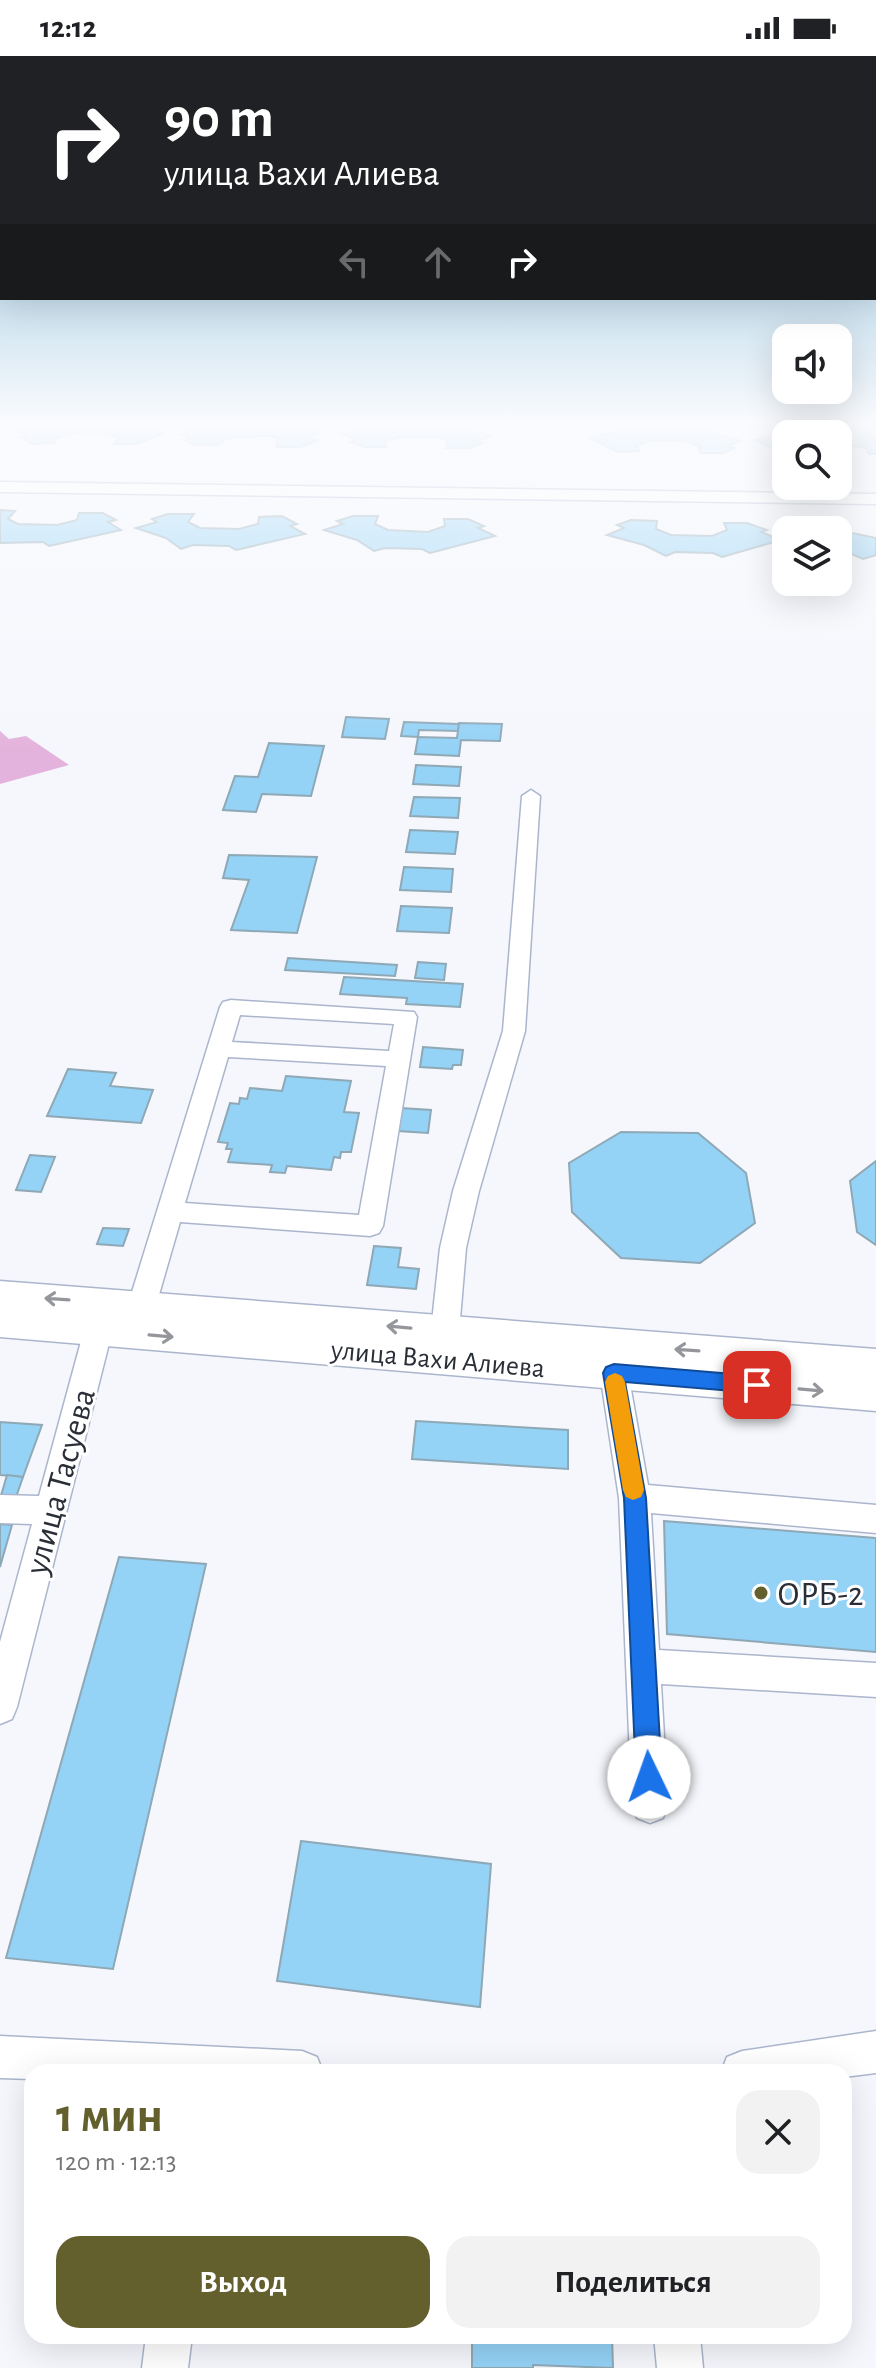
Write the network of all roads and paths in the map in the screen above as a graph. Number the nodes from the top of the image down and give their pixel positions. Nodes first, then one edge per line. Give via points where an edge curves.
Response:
1 (531, 796) dead end
2 (218, 1049) junction
3 (398, 1059) junction
4 (170, 1212) junction
5 (0, 1295) edge
6 (142, 1305) junction
7 (102, 1316) junction
8 (0, 1322) edge
9 (445, 1331) junction
10 (876, 1364) edge
11 (614, 1373) junction
12 (876, 1395) edge
13 (635, 1498) junction
14 (0, 1509) edge
15 (51, 1511) junction
16 (876, 1519) edge
17 (643, 1666) junction
18 (876, 1680) edge
19 (0, 1707) edge
20 (650, 1805) dead end
21 (876, 2052) edge
22 (0, 2057) edge
23 (109, 2064) edge
24 (796, 2064) edge
25 (168, 2344) edge
26 (678, 2344) edge
27 (165, 2368) edge
28 (680, 2368) edge

1 - 9 street via 514,1031 453,1248
2 - 3 street
2 - 3 street via 231,1007 406,1017
2 - 4 street
3 - 4 street via 370,1226
4 - 6 street
7 -> 5 main road, улица Вахи Алиева
6 - 7 main road, улица Вахи Алиева
9 -> 6 main road, улица Вахи Алиева
7 - 8 main road, улица Вахи Алиева
7 -> 11 main road, улица Вахи Алиева
7 - 15 street, улица Тасуева
10 -> 9 main road, улица Вахи Алиева
11 -> 12 main road, улица Вахи Алиева
11 - 13 street
13 - 16 street
13 - 17 street
14 - 15 street
15 - 19 street, улица Тасуева
17 - 18 street
17 - 20 street
21 - 24 street
22 - 23 street
25 - 27 street
26 - 28 street

